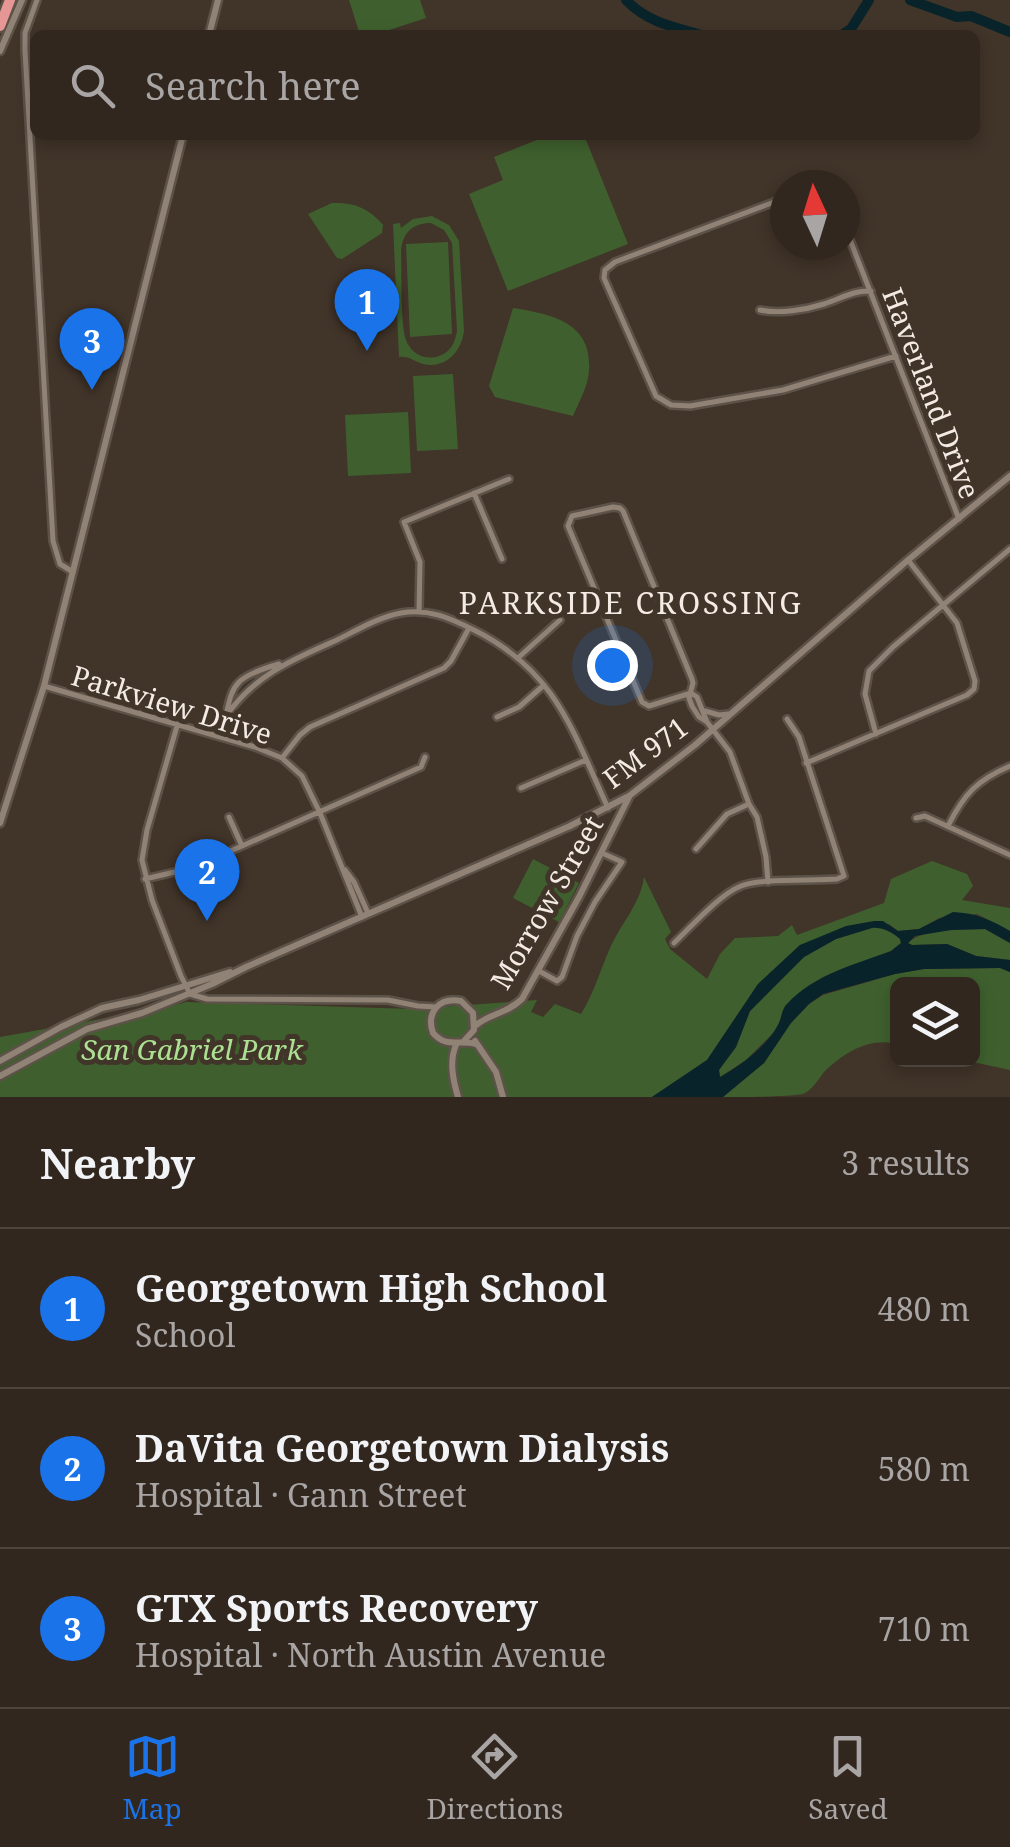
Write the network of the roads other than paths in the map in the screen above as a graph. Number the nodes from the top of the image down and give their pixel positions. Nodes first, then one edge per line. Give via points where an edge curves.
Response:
1 (10, 0) edge
2 (22, 0) edge
3 (37, 0) edge
4 (218, 0) edge
5 (0, 26) edge
6 (209, 30) edge
7 (0, 51) edge
8 (30, 138) edge
9 (30, 140) edge
10 (182, 140) edge
11 (770, 204) edge
12 (858, 260) edge
13 (871, 292) junction
14 (760, 310) dead end
15 (896, 356) junction
16 (509, 479) dead end
17 (1007, 479) edge
18 (1010, 490) edge
19 (474, 493) junction
20 (958, 519) junction
21 (1010, 549) edge
22 (502, 559) dead end
23 (908, 560) junction
24 (73, 572) junction
25 (944, 605) junction
26 (419, 612) junction
27 (560, 620) dead end
28 (469, 628) junction
29 (519, 657) junction
30 (287, 662) junction
31 (544, 684) junction
32 (44, 686) junction
33 (690, 693) junction
34 (704, 710) junction
35 (731, 714) junction
36 (226, 716) junction
37 (497, 717) dead end
38 (788, 718) dead end
39 (707, 722) junction
40 (177, 726) junction
41 (713, 730) junction
42 (876, 734) junction
43 (220, 738) junction
44 (282, 758) junction
45 (425, 758) dead end
46 (586, 760) junction
47 (806, 762) junction
48 (1010, 766) edge
49 (521, 788) dead end
50 (629, 796) junction
51 (749, 804) junction
52 (608, 808) junction
53 (320, 811) junction
54 (230, 816) dead end
55 (916, 818) dead end
56 (0, 823) edge
57 (948, 826) junction
58 (242, 846) junction
59 (696, 849) dead end
60 (602, 853) junction
61 (1010, 855) edge
62 (145, 879) junction
63 (768, 882) junction
64 (365, 916) junction
65 (674, 943) dead end
66 (539, 971) junction
67 (188, 990) junction
68 (418, 1006) junction
69 (436, 1006) junction
70 (474, 1012) junction
71 (488, 1016) junction
72 (430, 1018) junction
73 (474, 1028) junction
74 (45, 1037) junction
75 (446, 1043) junction
76 (460, 1043) junction
77 (476, 1044) junction
78 (51, 1048) junction
79 (452, 1054) junction
80 (0, 1062) edge
81 (0, 1076) edge
82 (458, 1097) edge
83 (503, 1097) edge

1 - 5 highway
2 - 7 main road
3 - 8 street via 25,32
4 - 6 main road
9 - 24 street via 53,542 60,564
10 - 24 main road
11 - 15 street via 605,270 660,400 690,406 782,390
12 - 13 street, Haverland Drive
13 - 14 street
13 - 15 street, Haverland Drive
15 - 20 street, Haverland Drive
16 - 19 street
17 - 18 street
17 - 20 main road, FM 971 / FM 971
19 - 22 street
19 - 26 street via 404,522 420,562
20 - 23 main road, FM 971 / FM 971
21 - 25 street
23 - 25 street
23 - 35 main road, FM 971 / FM 971
24 - 32 main road
25 - 42 street via 869,671 864,694
25 - 42 street via 957,623 974,688
26 - 28 street
26 - 30 street via 385,618
27 - 29 street
28 - 29 street
28 - 44 street via 444,668 310,728
29 - 31 street
30 - 36 street via 253,684
30 - 36 street via 238,682
31 - 37 street
31 - 46 street
32 - 40 street, Parkview Drive
32 - 56 main road
33 - 33 street via 644,703 568,526 572,516 623,511 694,684
33 - 34 street
33 - 39 street
34 - 35 street
34 - 39 street
35 - 41 main road, FM 971 / FM 971
36 - 43 street
38 - 47 street
39 - 41 street
40 - 43 street, Parkview Drive
40 - 62 street via 144,844
41 - 50 main road, FM 971 / FM 971
41 - 51 street via 730,752
42 - 47 street
43 - 44 street, Parkview Drive
44 - 53 street, Parkview Drive via 302,776
45 - 53 street via 421,766
46 - 49 street
46 - 52 street
47 - 63 street via 844,876
48 - 57 street via 968,792
50 - 52 main road, FM 971 / FM 971
50 - 60 main road, Morrow Street
51 - 59 street via 727,814
51 - 63 street
52 - 64 main road, FM 971 / FM 971
53 - 58 street
53 - 64 street, Parkview Drive
54 - 58 street
55 - 57 street
57 - 61 street
58 - 62 street
60 - 66 main road, Morrow Street
60 - 66 street via 622,862 577,936 562,977
62 - 67 street
63 - 65 street via 728,893
64 - 67 main road, FM 971 / FM 971
66 - 71 main road, Morrow Street via 511,1010
67 - 68 street via 207,1000 388,1000
67 - 74 main road, FM 971 / FM 971 via 102,1008
67 - 78 main road, FM 971 / FM 971
68 - 69 street
68 - 72 street
69 - 70 main road via 452,999
69 - 72 main road
70 - 71 main road, Morrow Street
70 - 73 main road
71 - 73 main road, Morrow Street
72 - 75 main road
73 - 76 main road
73 - 77 main road
74 - 78 main road
74 - 80 main road, FM 971 / FM 971
75 - 76 main road
75 - 79 main road
76 - 77 main road
76 - 79 main road
77 - 83 main road via 496,1072
78 - 81 main road, FM 971 / FM 971
79 - 82 main road

